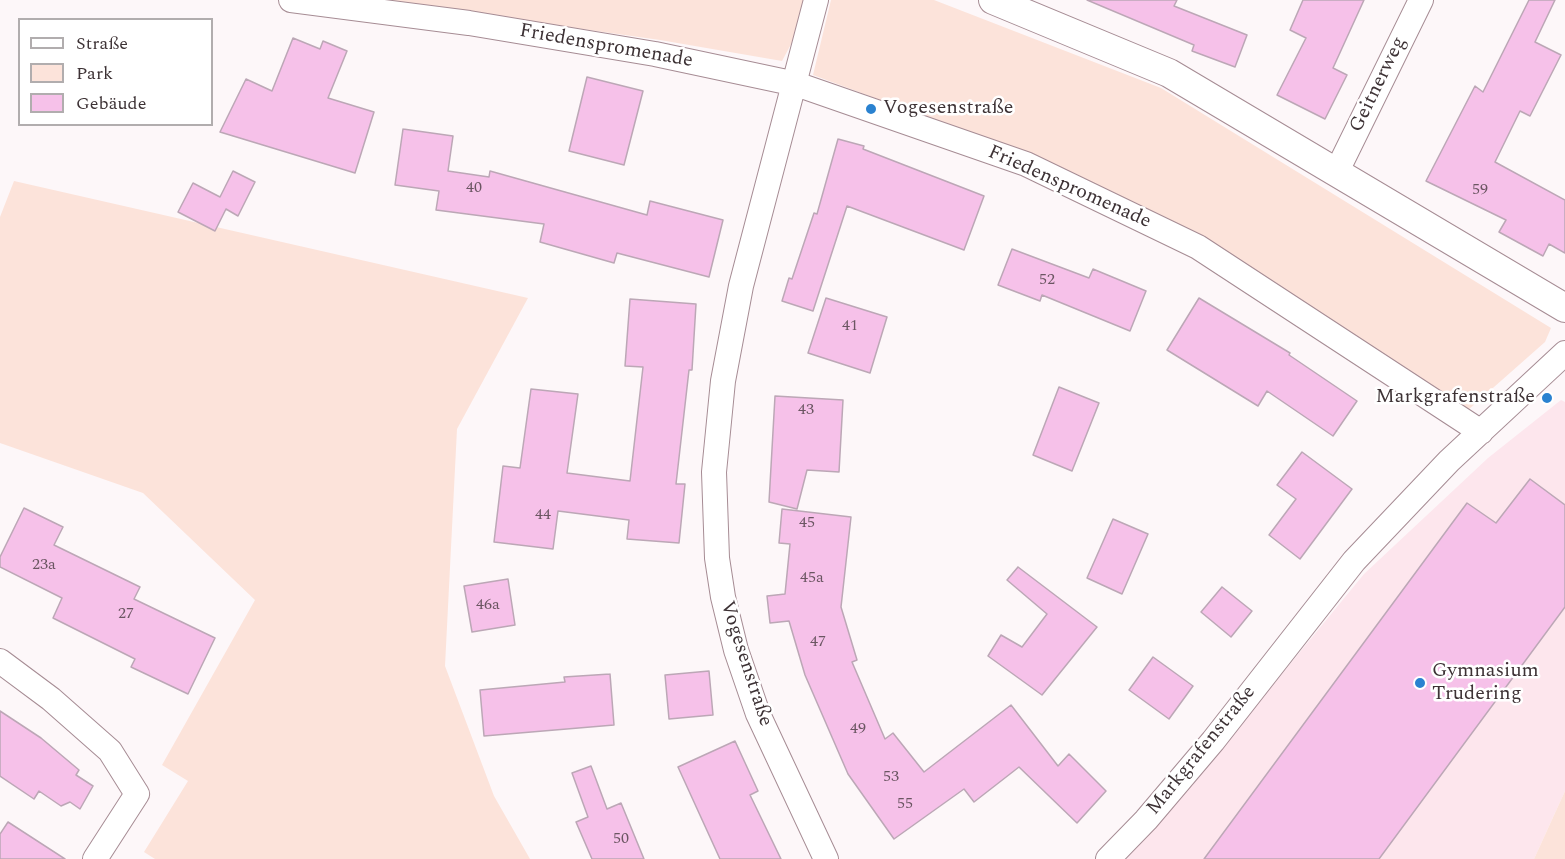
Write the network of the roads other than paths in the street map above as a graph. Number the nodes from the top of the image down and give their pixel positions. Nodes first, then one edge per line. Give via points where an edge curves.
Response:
1 (291, 0) edge
2 (816, 0) edge
3 (993, 0) edge
4 (1421, 0) edge
5 (796, 84) junction
6 (1337, 171) junction
7 (1565, 308) edge
8 (1565, 353) edge
9 (1480, 432) junction
10 (0, 661) edge
11 (95, 859) edge
12 (826, 859) edge
13 (1108, 859) edge

1 - 5 street, Friedenspromenade via 469,23 655,54
2 - 5 street, Vogesenstraße
3 - 6 street via 1169,73
4 - 6 street, Geitnerweg
5 - 9 street, Friedenspromenade via 1026,164 1198,247
5 - 12 street, Vogesenstraße via 741,286 723,381 714,472 723,597 736,650 758,714
6 - 7 street
8 - 9 street, Markgrafenstraße
9 - 13 street, Markgrafenstraße via 1354,561 1213,741
10 - 11 street via 110,751 136,794

